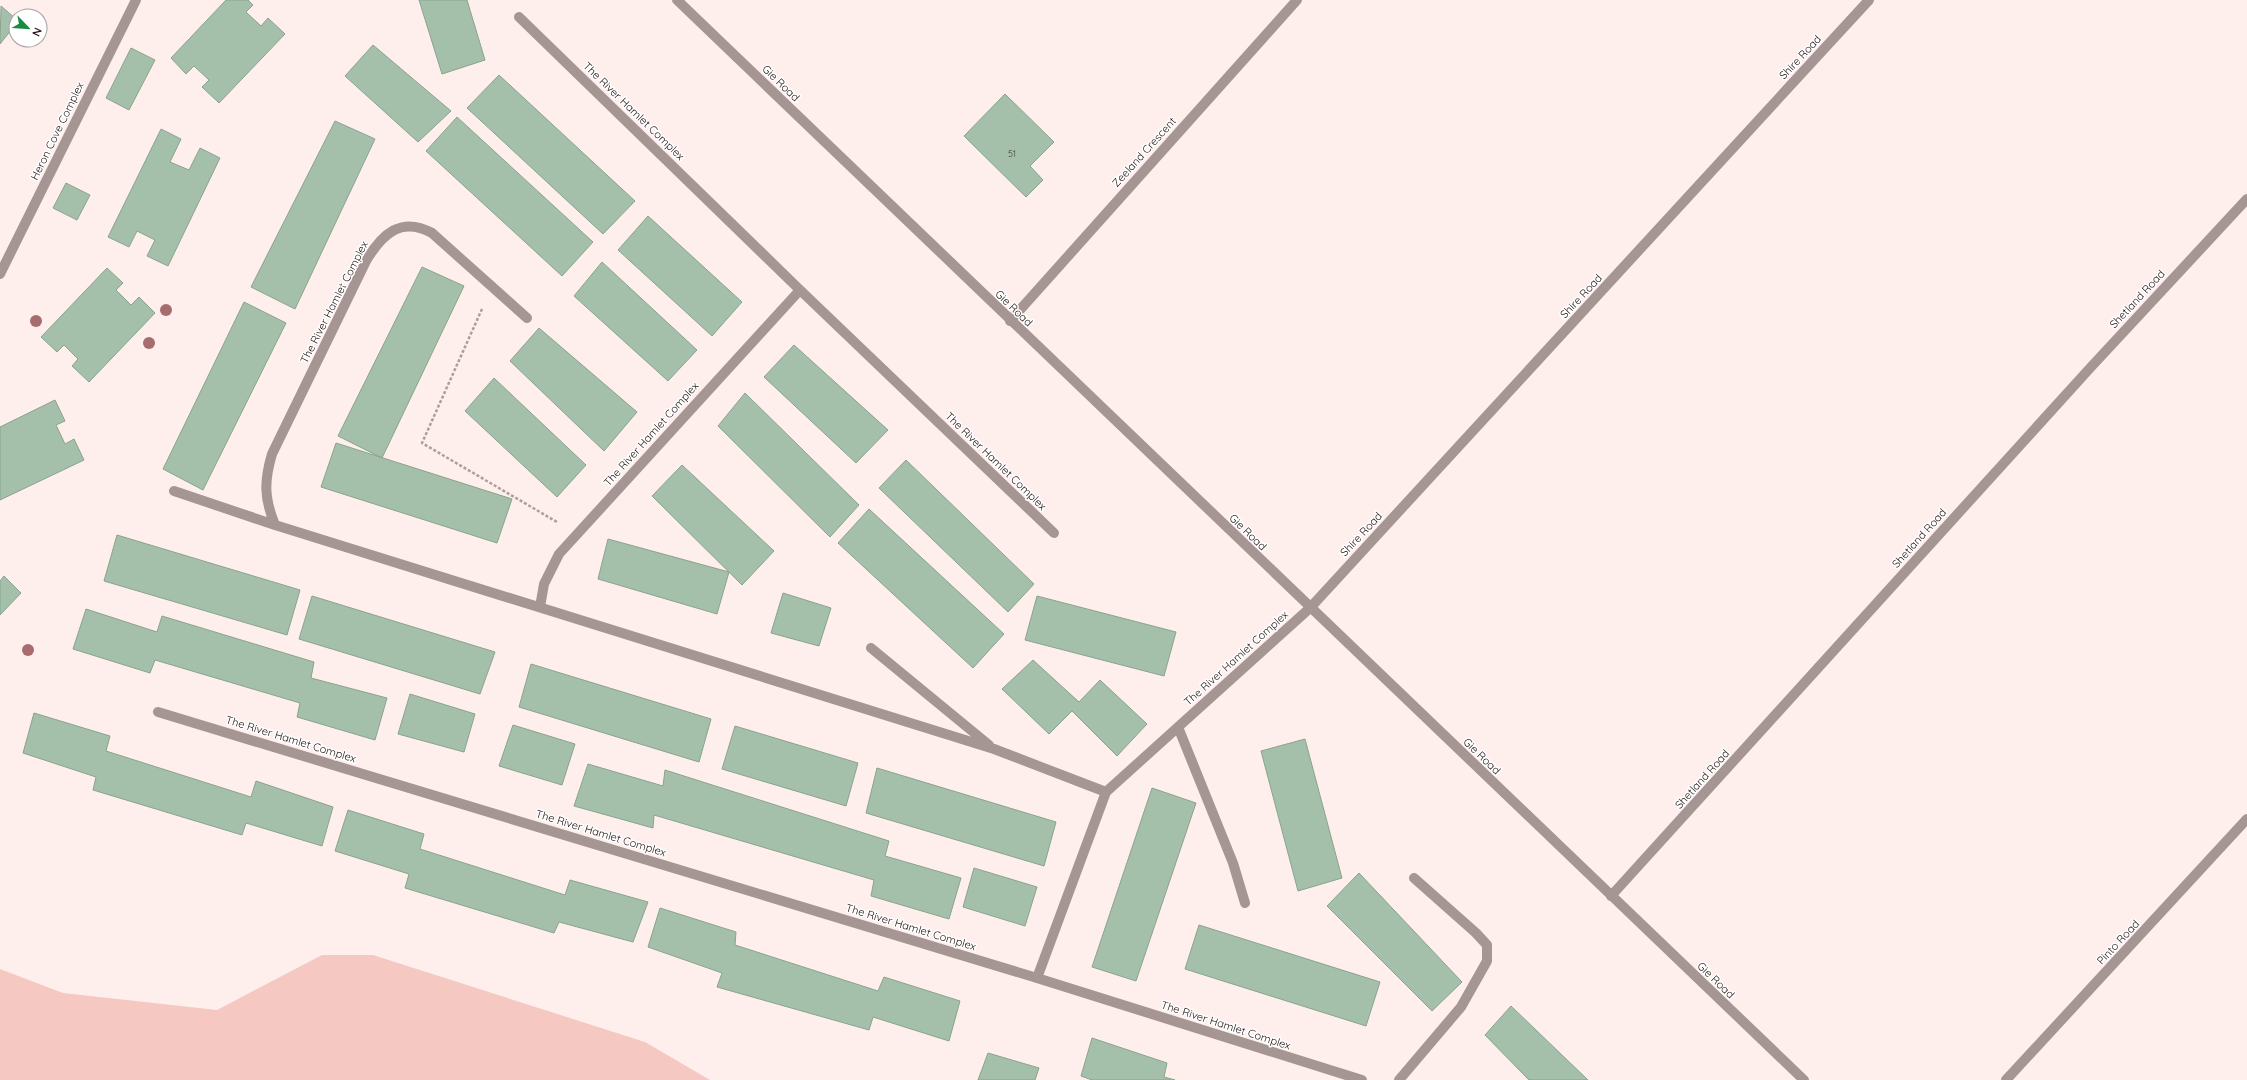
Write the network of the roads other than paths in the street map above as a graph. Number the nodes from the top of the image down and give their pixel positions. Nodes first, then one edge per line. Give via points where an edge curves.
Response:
1 (136, 0) edge
2 (677, 0) edge
3 (1296, 0) edge
4 (1869, 0) edge
5 (519, 17) dead end
6 (2247, 199) edge
7 (0, 274) edge
8 (800, 290) junction
9 (528, 318) dead end
10 (1010, 321) junction
11 (174, 491) dead end
12 (274, 525) junction
13 (1054, 533) dead end
14 (540, 607) junction
15 (1310, 608) junction
16 (871, 648) dead end
17 (158, 712) dead end
18 (1178, 727) junction
19 (994, 749) junction
20 (1106, 792) junction
21 (2247, 819) edge
22 (1414, 878) dead end
23 (1611, 896) junction
24 (1245, 903) dead end
25 (1037, 978) junction
26 (1362, 1080) edge
27 (1399, 1080) edge
28 (1804, 1080) edge
29 (2006, 1080) edge

1 - 7 street, Heron Cove Complex
2 - 10 street, Gie Road
3 - 10 street, Zeeland Crescent
4 - 15 street, Shire Road
5 - 8 street, The River Hamlet Complex
6 - 23 street, Shetland Road via 2091,366
8 - 13 street, The River Hamlet Complex
8 - 14 street, The River Hamlet Complex via 559,554 544,584
9 - 12 street, The River Hamlet Complex via 432,233 424,229 400,227 387,234 376,245 272,454 265,476 265,494
10 - 15 street, Gie Road
11 - 12 street
12 - 14 street
14 - 19 street
15 - 18 street, The River Hamlet Complex
15 - 23 street, Gie Road
16 - 19 street
17 - 25 street, The River Hamlet Complex
18 - 20 street, The River Hamlet Complex
18 - 24 street via 1233,863
19 - 20 street
20 - 25 street, The River Hamlet Complex
21 - 29 street, Pinto Road
22 - 27 street via 1482,939 1487,945 1487,961 1461,1006
23 - 28 street, Gie Road
25 - 26 street, The River Hamlet Complex

